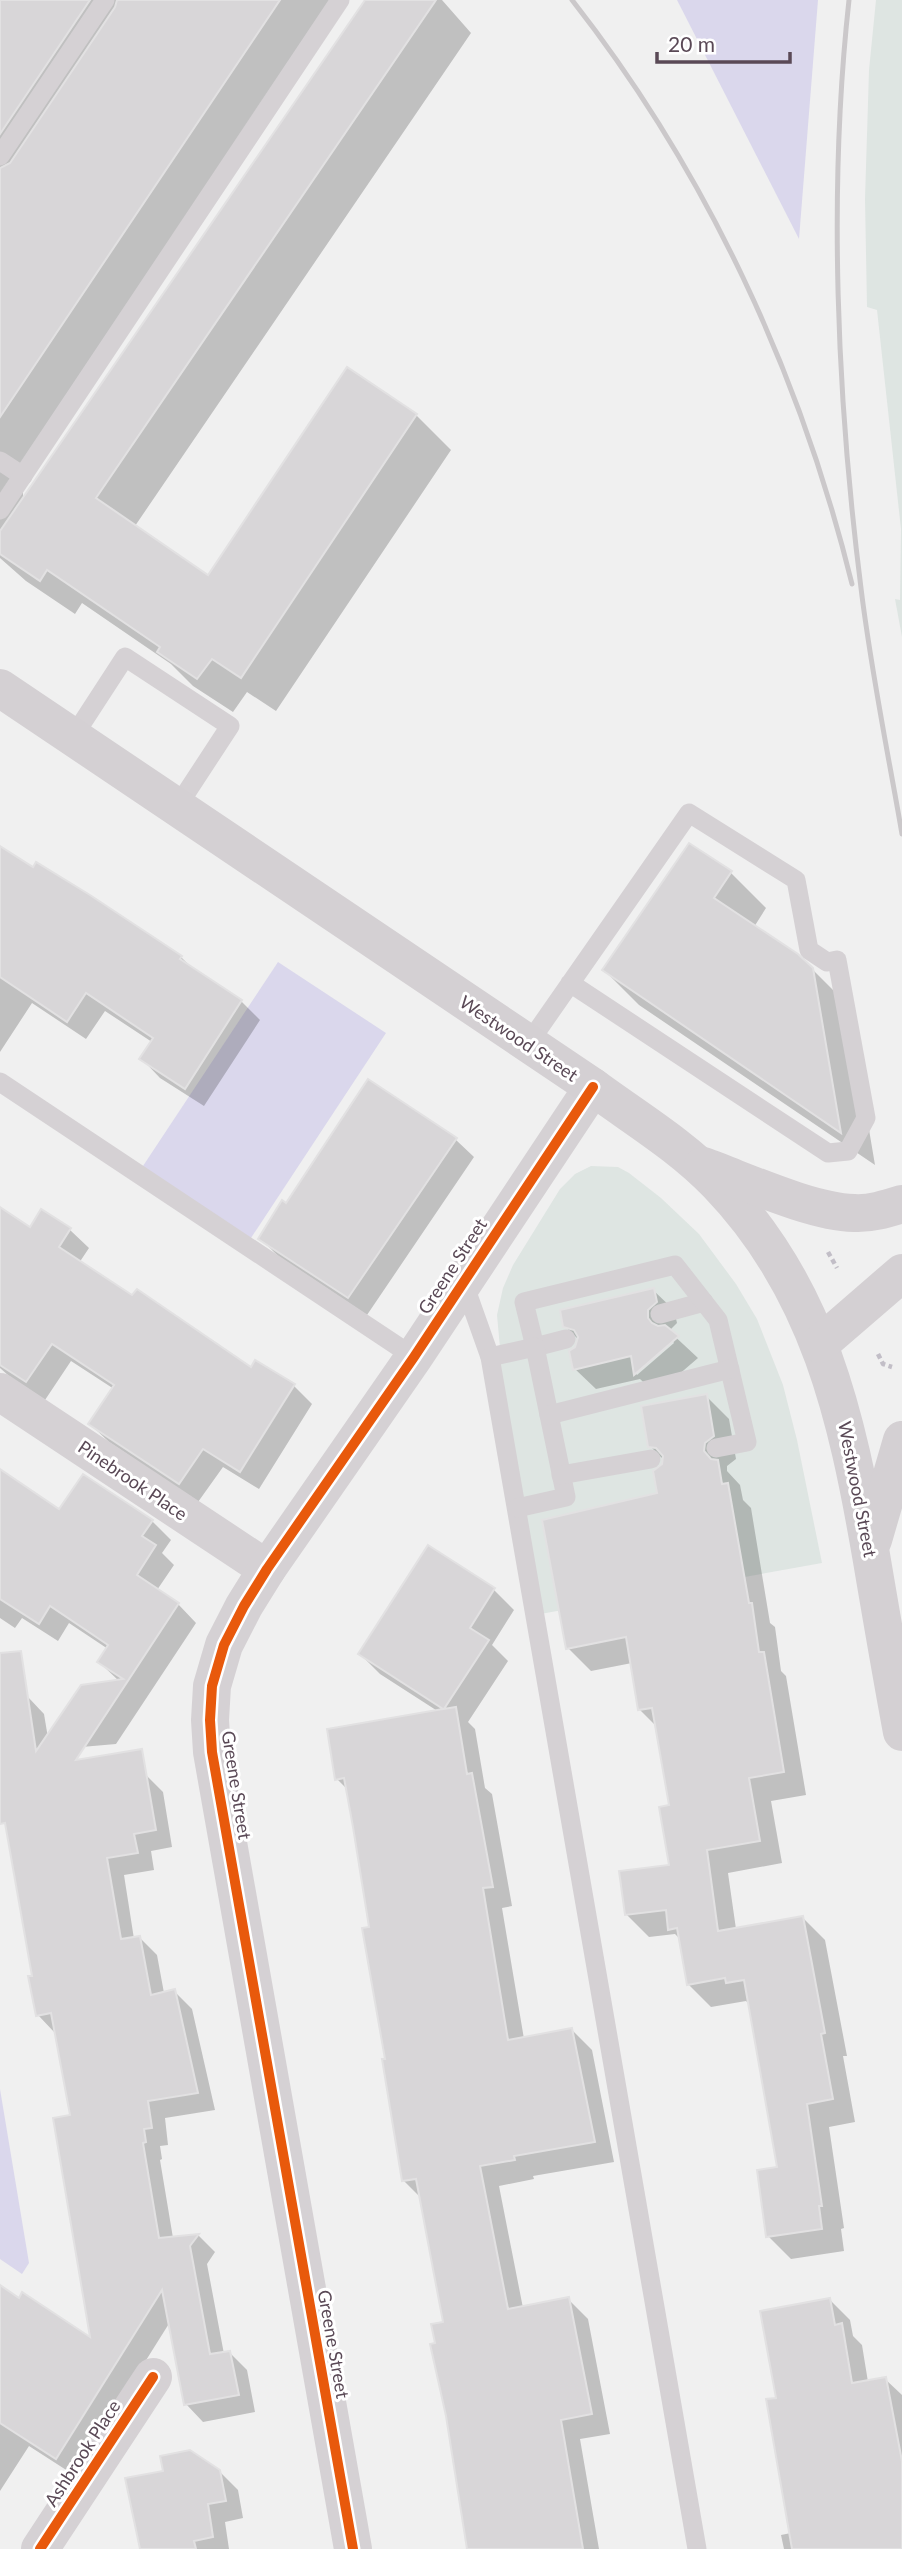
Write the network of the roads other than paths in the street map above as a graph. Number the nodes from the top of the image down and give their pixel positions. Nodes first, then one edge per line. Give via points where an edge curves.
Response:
1 (105, 0) edge
2 (340, 0) edge
3 (0, 156) edge
4 (0, 461) edge
5 (23, 476) junction
6 (0, 510) edge
7 (0, 688) edge
8 (73, 737) junction
9 (177, 807) junction
10 (570, 983) junction
11 (528, 1044) junction
12 (0, 1082) edge
13 (593, 1087) junction
14 (695, 1163) junction
15 (902, 1204) edge
16 (902, 1273) edge
17 (463, 1280) junction
18 (704, 1302) junction
19 (660, 1314) dead end
20 (566, 1339) dead end
21 (820, 1344) junction
22 (535, 1348) junction
23 (414, 1357) junction
24 (491, 1357) junction
25 (730, 1370) junction
26 (0, 1392) edge
27 (549, 1415) junction
28 (902, 1440) edge
29 (716, 1448) dead end
30 (651, 1459) dead end
31 (561, 1475) junction
32 (517, 1508) junction
33 (870, 1549) junction
34 (267, 1569) junction
35 (902, 1732) edge
36 (153, 2377) dead end
37 (40, 2549) edge
38 (353, 2549) edge
39 (697, 2549) edge

1 - 3 lane
2 - 5 lane
4 - 5 lane
5 - 6 lane
7 - 8 main road, Westwood Street
8 - 9 main road, Westwood Street
8 - 9 lane via 125,657 230,726
9 - 11 main road, Westwood Street
10 - 10 lane via 689,813 796,880 810,950 827,962 836,960 866,1118 848,1151 828,1153
10 - 11 lane
11 - 13 main road, Westwood Street
12 - 23 lane
13 - 14 main road, Westwood Street
13 - 17 street, Greene Street
14 - 15 main road via 828,1211 880,1211
14 - 21 main road, Westwood Street via 719,1184 765,1242
16 - 21 main road
17 - 23 street, Greene Street
17 - 24 lane
18 - 19 lane
18 - 22 lane via 675,1265 524,1302
18 - 25 lane via 718,1320
20 - 22 lane
21 - 33 main road, Westwood Street via 848,1434
22 - 24 lane
22 - 27 lane
23 - 34 street, Greene Street
24 - 32 lane
25 - 27 lane
25 - 29 lane via 747,1442
26 - 34 street, Pinebrook Place
27 - 31 lane
28 - 33 main road
30 - 31 lane
31 - 32 lane via 566,1497
32 - 39 lane
33 - 35 main road, Westwood Street
34 - 38 street, Greene Street via 224,1645 212,1686 212,1752
36 - 37 street, Ashbrook Place

